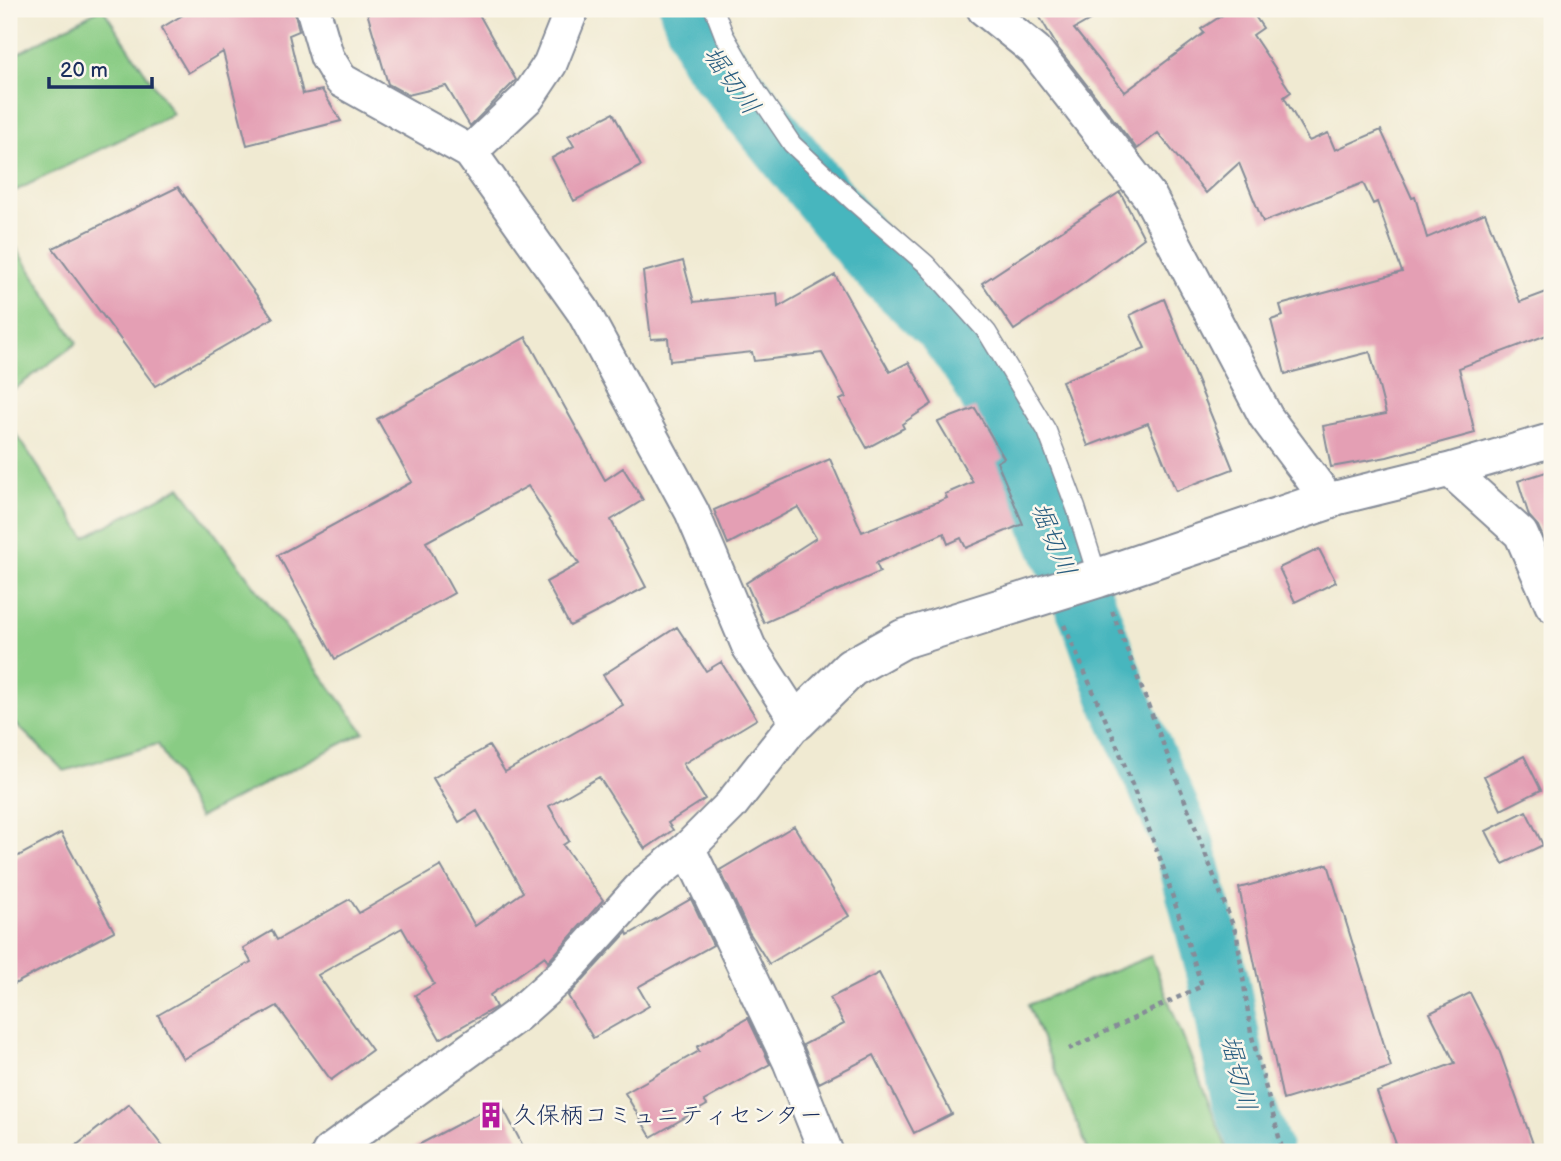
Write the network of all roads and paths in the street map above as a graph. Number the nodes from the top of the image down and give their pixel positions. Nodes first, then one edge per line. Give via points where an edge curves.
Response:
1 (313, 9) edge
2 (572, 9) edge
3 (714, 9) edge
4 (984, 9) edge
5 (470, 152) junction
6 (1552, 440) edge
7 (1450, 470) junction
8 (1328, 500) junction
9 (1098, 578) junction
10 (1050, 592) junction
11 (1552, 606) edge
12 (797, 721) junction
13 (688, 848) junction
14 (1069, 1049) dead end
15 (329, 1152) edge
16 (826, 1152) edge
17 (1283, 1152) edge

1 - 5 street via 327,57 341,80
2 - 5 street via 550,64 528,97
3 - 9 lane via 757,92 793,144 926,264 987,332 1047,431
4 - 8 street via 1035,50 1150,197 1266,417
5 - 12 street via 583,311 692,512 749,647
6 - 7 street
7 - 8 street
7 - 11 street via 1521,534
8 - 9 street
9 - 10 street
9 - 17 path via 1237,936 1251,1033
10 - 12 street via 903,639 851,668
10 - 14 path via 1118,748 1202,986
12 - 13 street via 730,806
13 - 15 street via 645,883 562,975 516,1016
13 - 16 street via 790,1062

